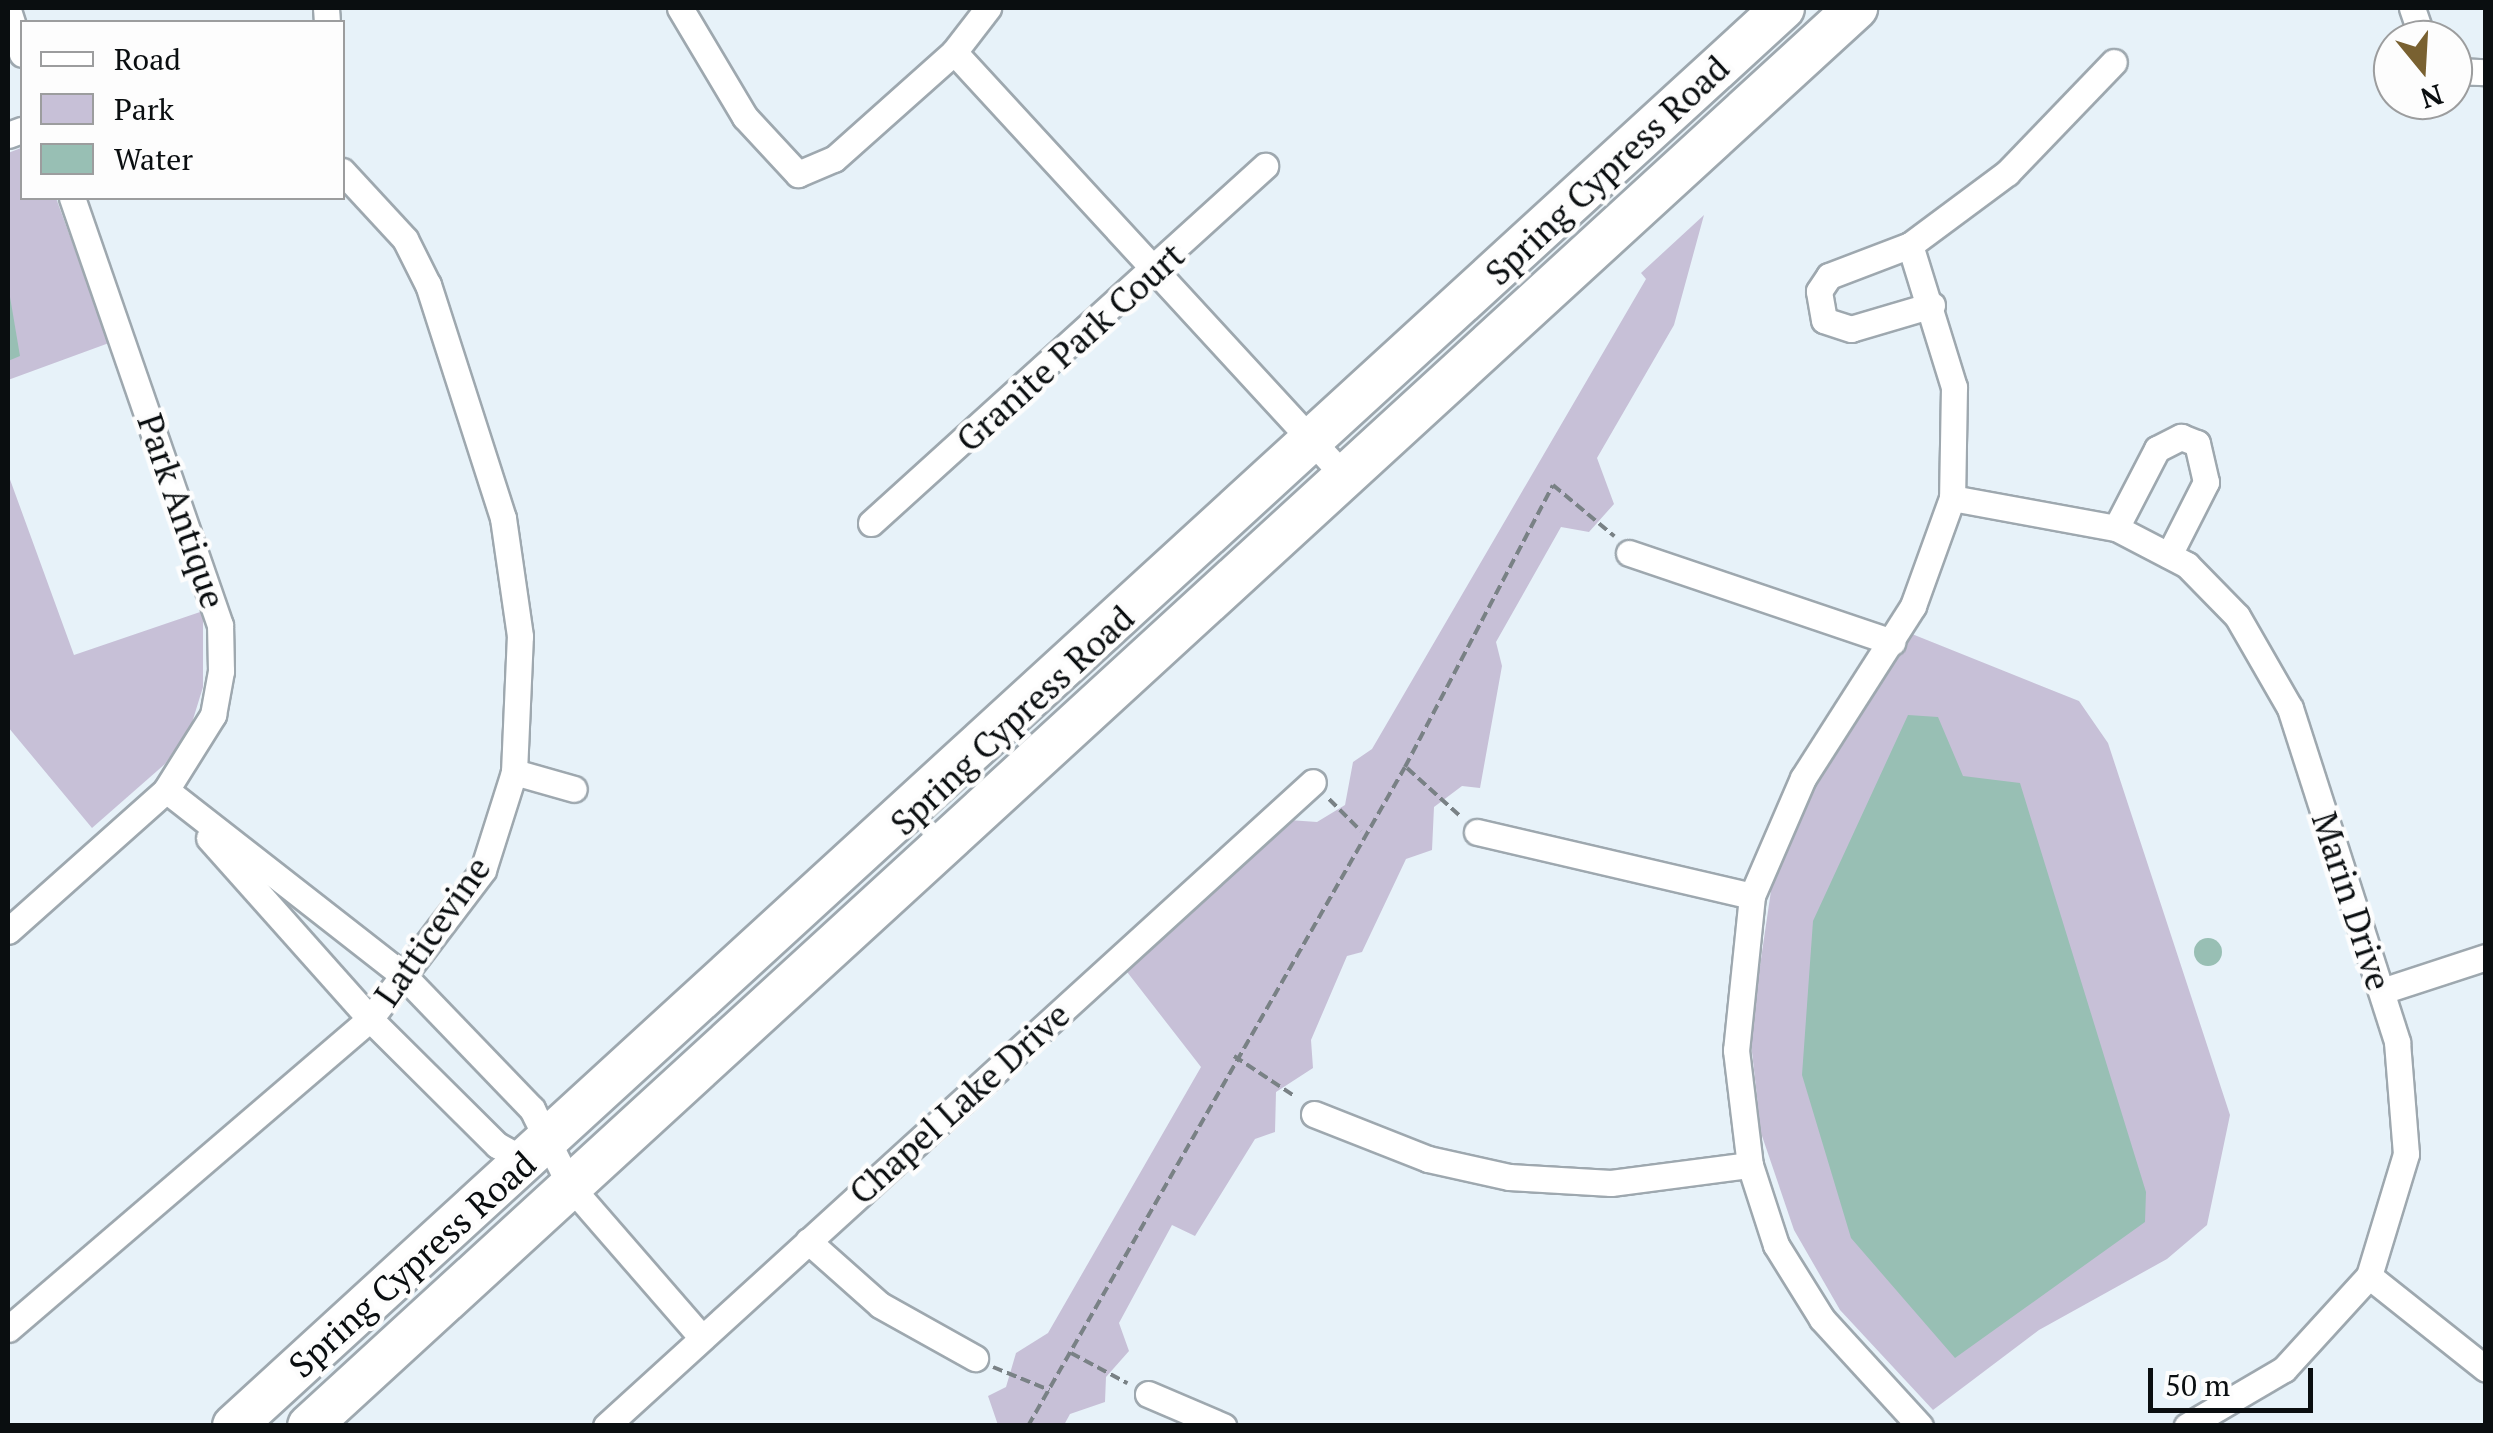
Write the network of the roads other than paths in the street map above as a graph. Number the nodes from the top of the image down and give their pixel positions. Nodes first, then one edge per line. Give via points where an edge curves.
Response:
1 (680, 8) edge
2 (988, 8) edge
3 (1784, 8) edge
4 (1856, 8) edge
5 (8, 10) edge
6 (20, 48) edge
7 (954, 52) junction
8 (2114, 62) dead end
9 (1265, 166) dead end
10 (345, 174) edge
11 (73, 200) edge
12 (1910, 245) junction
13 (1154, 275) junction
14 (1932, 305) junction
15 (1312, 442) junction
16 (1348, 479) junction
17 (1952, 498) junction
18 (871, 524) dead end
19 (2116, 528) junction
20 (1629, 554) road end
21 (2169, 555) junction
22 (1892, 642) junction
23 (514, 772) junction
24 (1313, 782) road end
25 (574, 789) dead end
26 (166, 790) junction
27 (914, 810) junction
28 (1477, 832) road end
29 (948, 845) junction
30 (1752, 896) junction
31 (8, 931) edge
32 (2486, 956) edge
33 (404, 975) junction
34 (2382, 991) junction
35 (370, 1018) junction
36 (1314, 1114) road end
37 (537, 1152) junction
38 (1750, 1165) junction
39 (570, 1186) junction
40 (808, 1241) junction
41 (2369, 1276) junction
42 (8, 1330) edge
43 (702, 1338) junction
44 (975, 1358) road end
45 (2486, 1369) edge
46 (1148, 1394) road end
47 (234, 1426) edge
48 (309, 1426) edge
49 (606, 1426) edge
50 (1223, 1426) edge
51 (1920, 1426) edge
52 (2188, 1426) edge

1 - 7 street via 754,131 798,174 834,159
2 - 7 street
3 - 15 main road, Spring Cypress Road
4 - 16 main road, Spring Cypress Road
5 - 6 street
7 - 13 street
8 - 12 street via 2037,147
9 - 13 street, Granite Park Court
10 - 23 street, Latticevine via 405,239 428,285 503,518 520,636
11 - 26 street, Park Antique via 220,625 214,715
12 - 14 street
12 - 14 street via 1829,276 1818,306 1824,320 1851,328
13 - 15 street
13 - 18 street, Granite Park Court
14 - 17 street via 1954,387
15 - 16 street
15 - 27 main road, Spring Cypress Road
16 - 29 main road, Spring Cypress Road
17 - 19 street, Marin Drive
17 - 22 street
19 - 21 street, Marin Drive
19 - 21 street via 2157,449 2182,438 2197,443 2206,482
20 - 22 street
21 - 34 street, Marin Drive via 2237,616 2275,674
22 - 30 street via 1803,778
23 - 25 street
23 - 33 street, Latticevine via 483,870
24 - 40 street, Chapel Lake Drive
26 - 31 street, Park Antique
26 - 33 street
26 - 35 street
27 - 29 main road
27 - 37 main road, Spring Cypress Road
28 - 30 street
29 - 39 main road, Spring Cypress Road
30 - 38 street via 1736,1000
32 - 34 street
33 - 35 street, Latticevine
33 - 37 street via 532,1109
34 - 41 street, Marin Drive via 2404,1074 2406,1154
35 - 37 street via 497,1145
35 - 42 street, Latticevine
36 - 38 street via 1428,1159 1509,1177 1611,1183
37 - 39 street
37 - 47 main road, Spring Cypress Road
38 - 51 street via 1776,1246 1822,1318
39 - 43 street
39 - 48 main road, Spring Cypress Road
40 - 43 street, Chapel Lake Drive
40 - 44 street via 880,1305
41 - 45 street
41 - 52 street, Marin Drive via 2284,1369
43 - 49 street, Chapel Lake Drive
46 - 50 street

